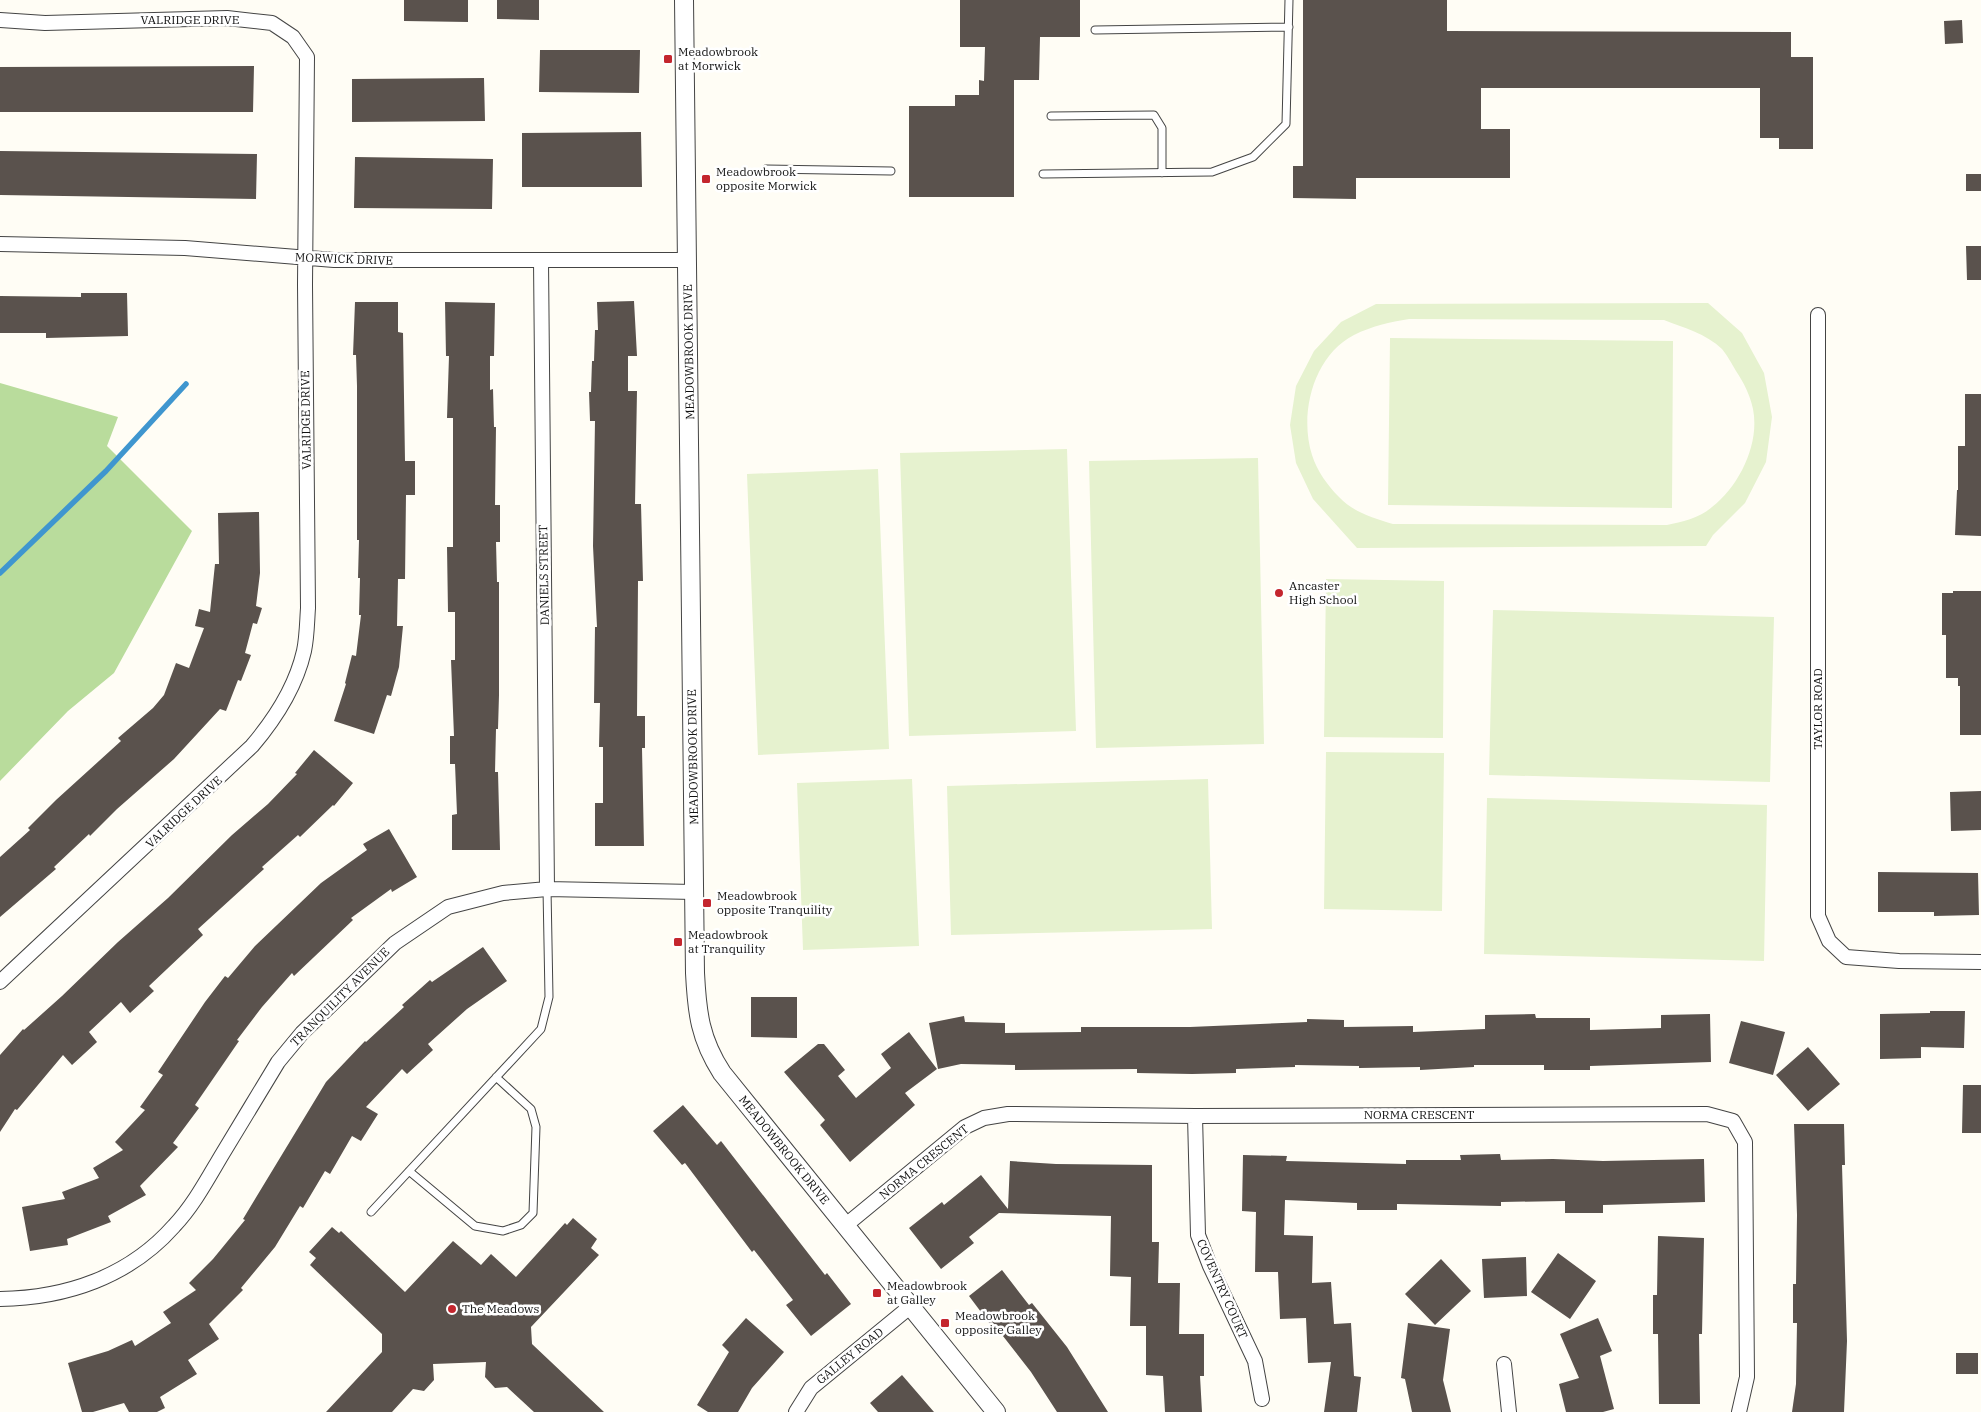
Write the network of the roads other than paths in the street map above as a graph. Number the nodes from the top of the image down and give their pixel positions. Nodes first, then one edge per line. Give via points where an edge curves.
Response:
1 (684, 0) edge
2 (1289, 0) edge
3 (0, 20) edge
4 (1290, 27) junction
5 (1095, 30) dead end
6 (1051, 116) dead end
7 (766, 169) dead end
8 (891, 172) dead end
9 (1162, 173) junction
10 (1043, 174) dead end
11 (0, 244) edge
12 (305, 258) junction
13 (688, 260) junction
14 (541, 261) junction
15 (1818, 315) dead end
16 (547, 888) junction
17 (694, 892) junction
18 (1981, 962) edge
19 (0, 982) edge
20 (496, 1077) junction
21 (1195, 1116) junction
22 (409, 1171) junction
23 (371, 1212) dead end
24 (846, 1225) junction
25 (0, 1299) edge
26 (911, 1306) junction
27 (1504, 1364) dead end
28 (1262, 1399) dead end
29 (796, 1412) edge
30 (996, 1412) edge
31 (1509, 1412) edge
32 (1739, 1412) edge

1 - 13 street, MEADOWBROOK DRIVE
2 - 4 lane
3 - 12 street, VALRIDGE DRIVE via 45,23 227,18 272,23 293,37 307,58
4 - 5 lane
4 - 9 lane via 1286,124 1253,157 1212,172
6 - 9 lane via 1154,115 1162,128
7 - 8 lane
9 - 10 lane
11 - 12 street, MORWICK DRIVE via 185,248
12 - 14 street, MORWICK DRIVE
12 - 19 street, VALRIDGE DRIVE via 308,608 304,651 293,681 273,720 241,758
13 - 14 street, MORWICK DRIVE
13 - 17 street, MEADOWBROOK DRIVE
14 - 16 street, DANIELS STREET
15 - 18 street, TAYLOR ROAD via 1818,916 1828,941 1846,957
16 - 17 street, TRANQUILITY AVENUE
16 - 20 lane via 549,997 541,1029
16 - 25 street, TRANQUILITY AVENUE via 503,893 448,907 395,943 288,1048 187,1210 162,1238 133,1261 94,1283 75,1289 50,1296
17 - 24 street, MEADOWBROOK DRIVE via 696,1001 705,1043 722,1074
20 - 22 lane
20 - 22 lane via 531,1110 536,1127 533,1213 521,1225 503,1231 475,1226
21 - 24 street, NORMA CRESCENT via 1008,1114 984,1118 965,1127
21 - 28 street, COVENTRY COURT via 1198,1235 1255,1361
21 - 32 street, NORMA CRESCENT via 1707,1114 1733,1121 1745,1142 1747,1376
22 - 23 lane
24 - 26 street, MEADOWBROOK DRIVE
26 - 29 street, GALLEY ROAD via 811,1388
26 - 30 street, MEADOWBROOK DRIVE
27 - 31 street

